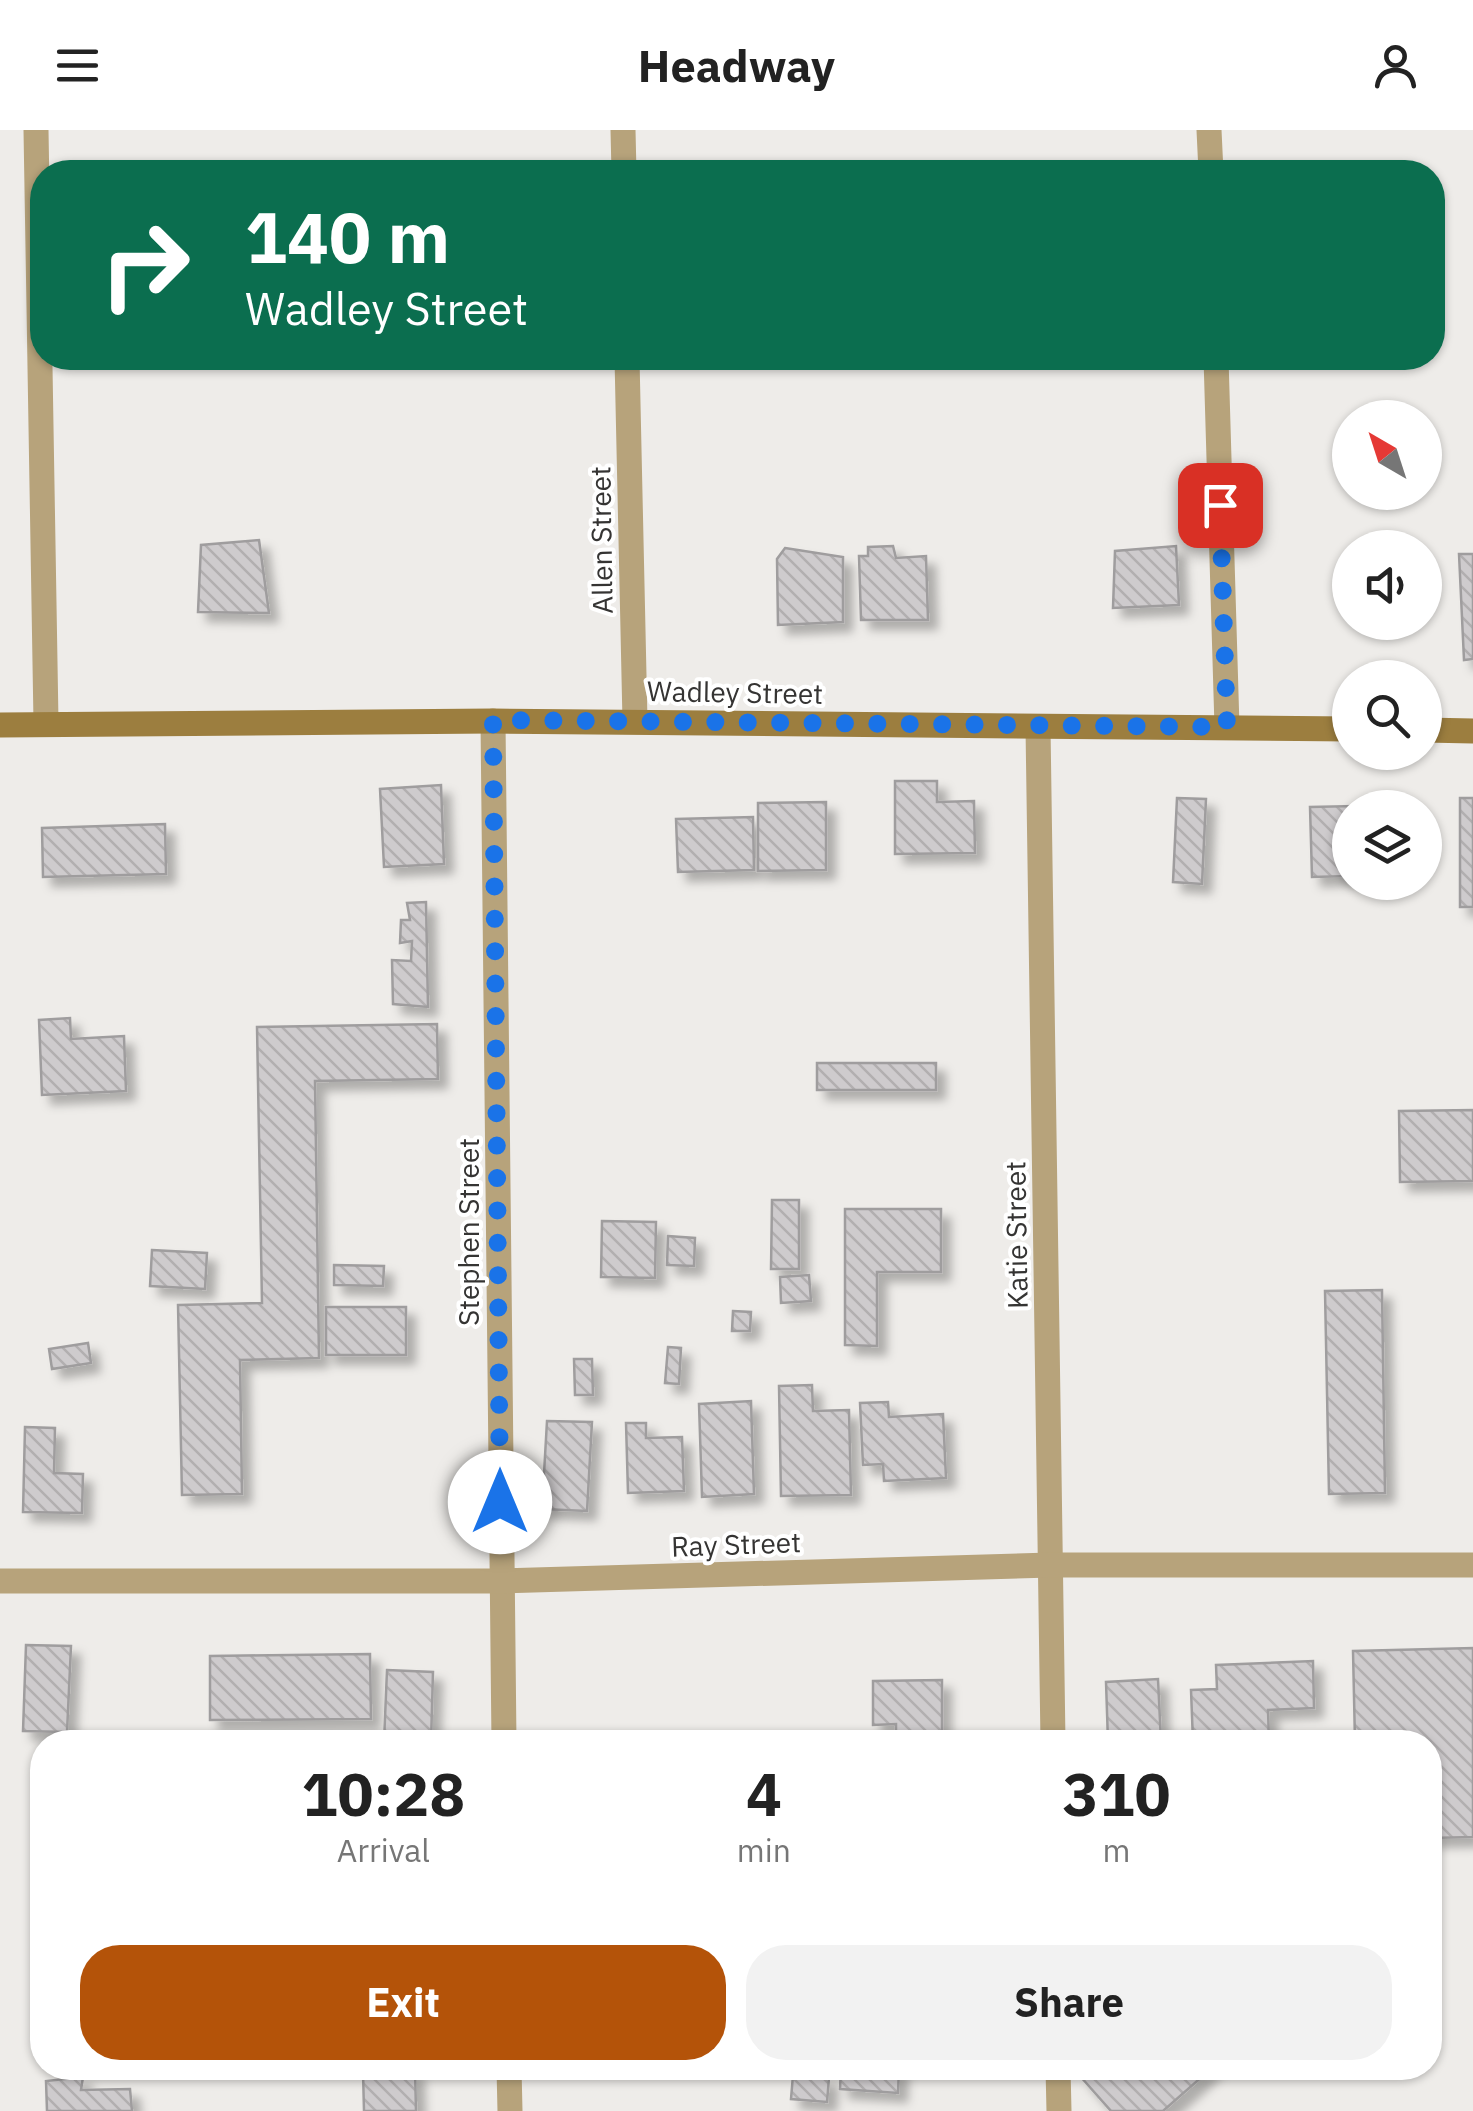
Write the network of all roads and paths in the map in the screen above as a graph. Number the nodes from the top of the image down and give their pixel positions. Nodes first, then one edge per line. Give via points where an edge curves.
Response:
1 (36, 130) edge
2 (623, 130) edge
3 (1210, 130) edge
4 (37, 160) edge
5 (624, 160) edge
6 (1211, 160) edge
7 (40, 370) edge
8 (628, 370) edge
9 (1216, 370) edge
10 (493, 720) junction
11 (635, 721) junction
12 (46, 722) junction
13 (0, 724) edge
14 (1038, 726) junction
15 (1227, 727) junction
16 (1332, 729) edge
17 (1442, 730) edge
18 (1473, 730) edge
19 (1050, 1565) junction
20 (1473, 1565) edge
21 (501, 1581) junction
22 (0, 1582) edge
23 (504, 1730) edge
24 (1053, 1730) edge
25 (509, 2080) edge
26 (1058, 2080) edge
27 (510, 2111) edge
28 (1059, 2111) edge

1 - 4 street
2 - 5 street
3 - 6 street
7 - 12 street
8 - 11 street, Allen Street
9 - 15 street
10 - 11 street, Wadley Street
10 - 12 street, Wadley Street
10 - 21 street, Stephen Street
11 - 14 street, Wadley Street
12 - 13 street, Wadley Street
14 - 15 street, Wadley Street
14 - 19 street, Katie Street
15 - 16 street, Wadley Street
17 - 18 street
19 - 20 street, Ray Street
19 - 21 street, Ray Street
19 - 24 street, Katie Street
21 - 22 street, Ray Street
21 - 23 street, Stephen Street
25 - 27 street
26 - 28 street

